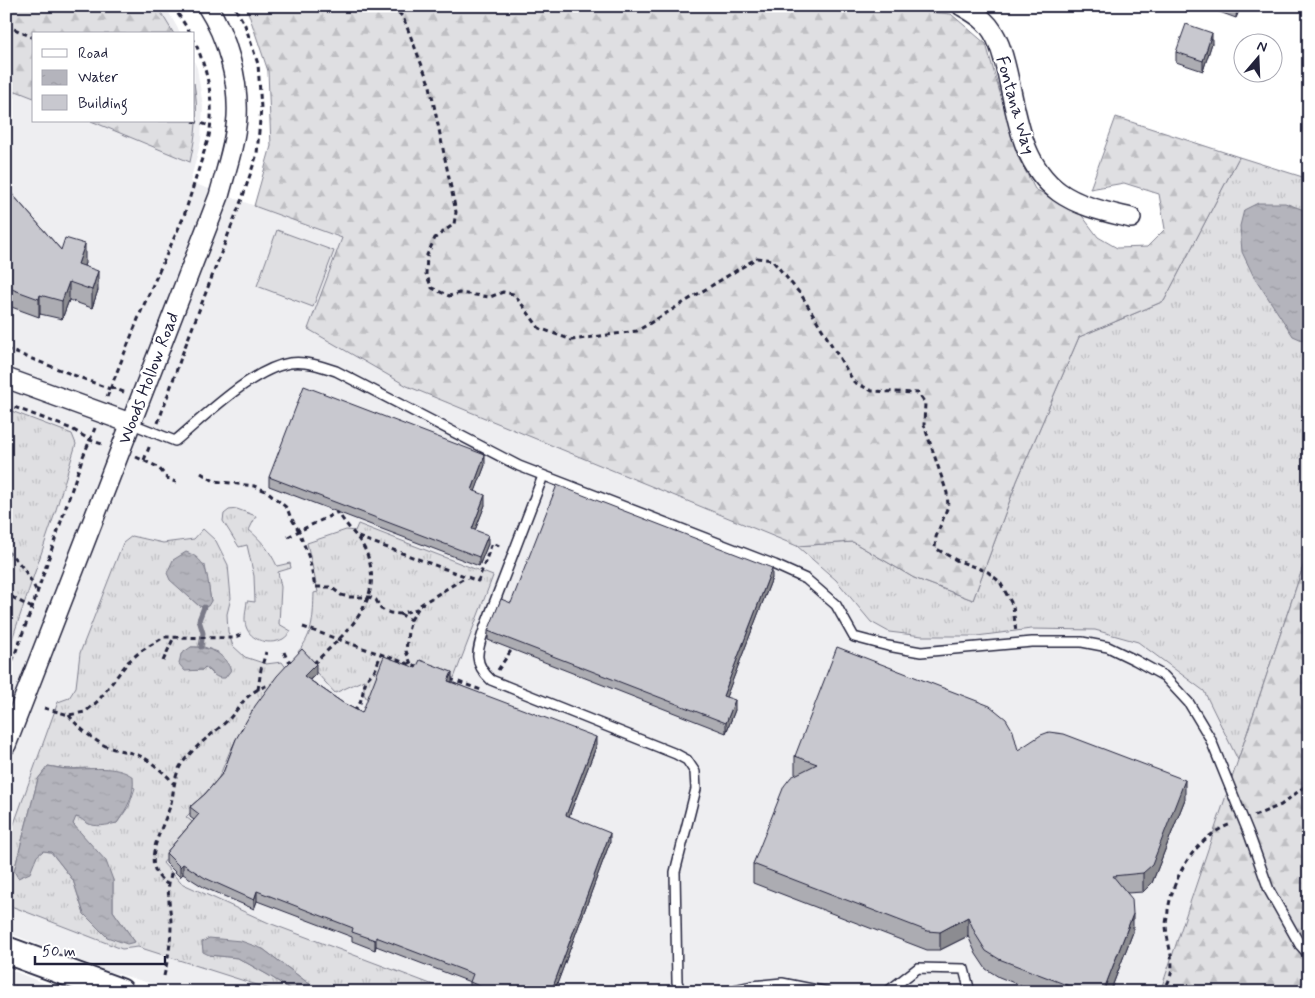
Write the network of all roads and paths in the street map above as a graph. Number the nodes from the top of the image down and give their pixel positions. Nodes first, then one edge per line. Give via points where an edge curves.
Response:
1 (173, 6) edge
2 (207, 6) edge
3 (392, 6) edge
4 (962, 6) edge
5 (6, 25) edge
6 (190, 32) edge
7 (32, 37) edge
8 (195, 42) edge
9 (195, 122) edge
10 (211, 126) junction
11 (1131, 218) dead end
12 (6, 349) edge
13 (6, 378) edge
14 (111, 387) junction
15 (130, 394) dead end
16 (6, 404) edge
17 (96, 423) dead end
18 (130, 424) junction
19 (90, 440) junction
20 (109, 447) dead end
21 (144, 460) dead end
22 (200, 473) dead end
23 (543, 476) junction
24 (176, 482) dead end
25 (299, 532) junction
26 (288, 537) dead end
27 (357, 537) junction
28 (6, 551) edge
29 (513, 552) junction
30 (466, 577) junction
31 (6, 587) edge
32 (37, 592) junction
33 (12, 597) junction
34 (369, 597) junction
35 (32, 608) junction
36 (6, 609) edge
37 (417, 609) junction
38 (400, 614) junction
39 (411, 620) junction
40 (303, 626) dead end
41 (242, 636) dead end
42 (174, 637) junction
43 (339, 639) junction
44 (1017, 644) junction
45 (512, 649) edge
46 (266, 652) dead end
47 (284, 652) dead end
48 (381, 654) junction
49 (164, 661) dead end
50 (411, 665) junction
51 (295, 666) edge
52 (310, 667) edge
53 (429, 671) edge
54 (6, 678) edge
55 (448, 678) edge
56 (491, 680) junction
57 (276, 685) edge
58 (258, 690) junction
59 (44, 708) dead end
60 (69, 714) junction
61 (351, 715) edge
62 (6, 745) edge
63 (175, 784) junction
64 (1309, 784) edge
65 (1243, 820) junction
66 (174, 870) edge
67 (169, 885) junction
68 (6, 950) edge
69 (1309, 955) edge
70 (164, 976) dead end
71 (6, 984) edge
72 (29, 992) edge
73 (120, 992) edge
74 (680, 992) edge
75 (724, 992) edge
76 (827, 992) edge
77 (887, 992) edge
78 (970, 992) edge
79 (1162, 992) edge

1 - 6 path
2 - 18 street, Woods Hollow Road via 226,47 235,80 237,116 230,156 218,196
3 - 44 path via 403,17 430,86 456,212 454,224 435,238 428,255 426,274 432,288 449,296 459,293 490,297 503,292 513,294 539,328 572,340 636,331 757,258 772,260 802,296 854,382 872,391 918,393 925,403 924,425 947,493 948,506 935,548 988,572 1000,582 1013,606
4 - 11 street, Fontana Way via 985,21 996,38 1032,164 1060,193 1086,206
5 - 7 path
8 - 10 path via 204,62 210,93
9 - 10 path
10 - 14 path via 184,216 142,308
12 - 14 path
13 - 18 street
14 - 15 path
16 - 19 path via 72,429
17 - 19 path
18 - 23 lane via 175,441 246,382 291,363 315,364 336,371
18 - 62 street, Woods Hollow Road
19 - 20 path
19 - 32 path
21 - 24 path
22 - 25 path via 214,481 254,486 268,492 287,508
23 - 29 lane
23 - 44 lane via 806,579 836,605 854,636 921,652
25 - 26 path
25 - 27 path via 338,512
25 - 34 path via 309,558 314,587 331,587 350,597
27 - 30 path
27 - 34 path via 368,556 372,577
28 - 32 path via 29,576
29 - 30 path via 492,543 478,581
29 - 56 lane via 479,645 477,662
30 - 37 path
31 - 33 path
32 - 35 path
33 - 35 path
33 - 36 path
34 - 38 path via 376,600 381,609
34 - 43 path via 365,608
35 - 54 path
37 - 38 path
37 - 39 path
38 - 39 path
39 - 50 path via 406,651
40 - 43 path
41 - 42 path
42 - 49 path
42 - 60 path via 164,637 128,662 98,701 85,712
43 - 48 path
43 - 52 path
44 - 65 lane via 1082,642 1108,647 1164,676 1189,703 1210,738
45 - 56 path
46 - 58 path
47 - 51 path
48 - 50 path
48 - 61 path via 375,670 366,680 360,703
50 - 53 path
55 - 56 path via 484,691
56 - 74 lane via 676,754 686,760 695,772 696,788 675,872 677,982
57 - 58 path
58 - 63 path via 180,766
59 - 60 path
60 - 63 path via 72,721 108,748 140,756
63 - 67 path via 152,856 159,880
64 - 65 path via 1281,805
65 - 69 lane via 1269,890
65 - 79 path via 1222,827 1202,842 1181,869 1171,894 1166,925 1172,969
66 - 67 path
67 - 70 path via 171,924
68 - 73 street
71 - 72 path
75 - 76 lane via 782,984
77 - 78 lane via 918,968 964,969

